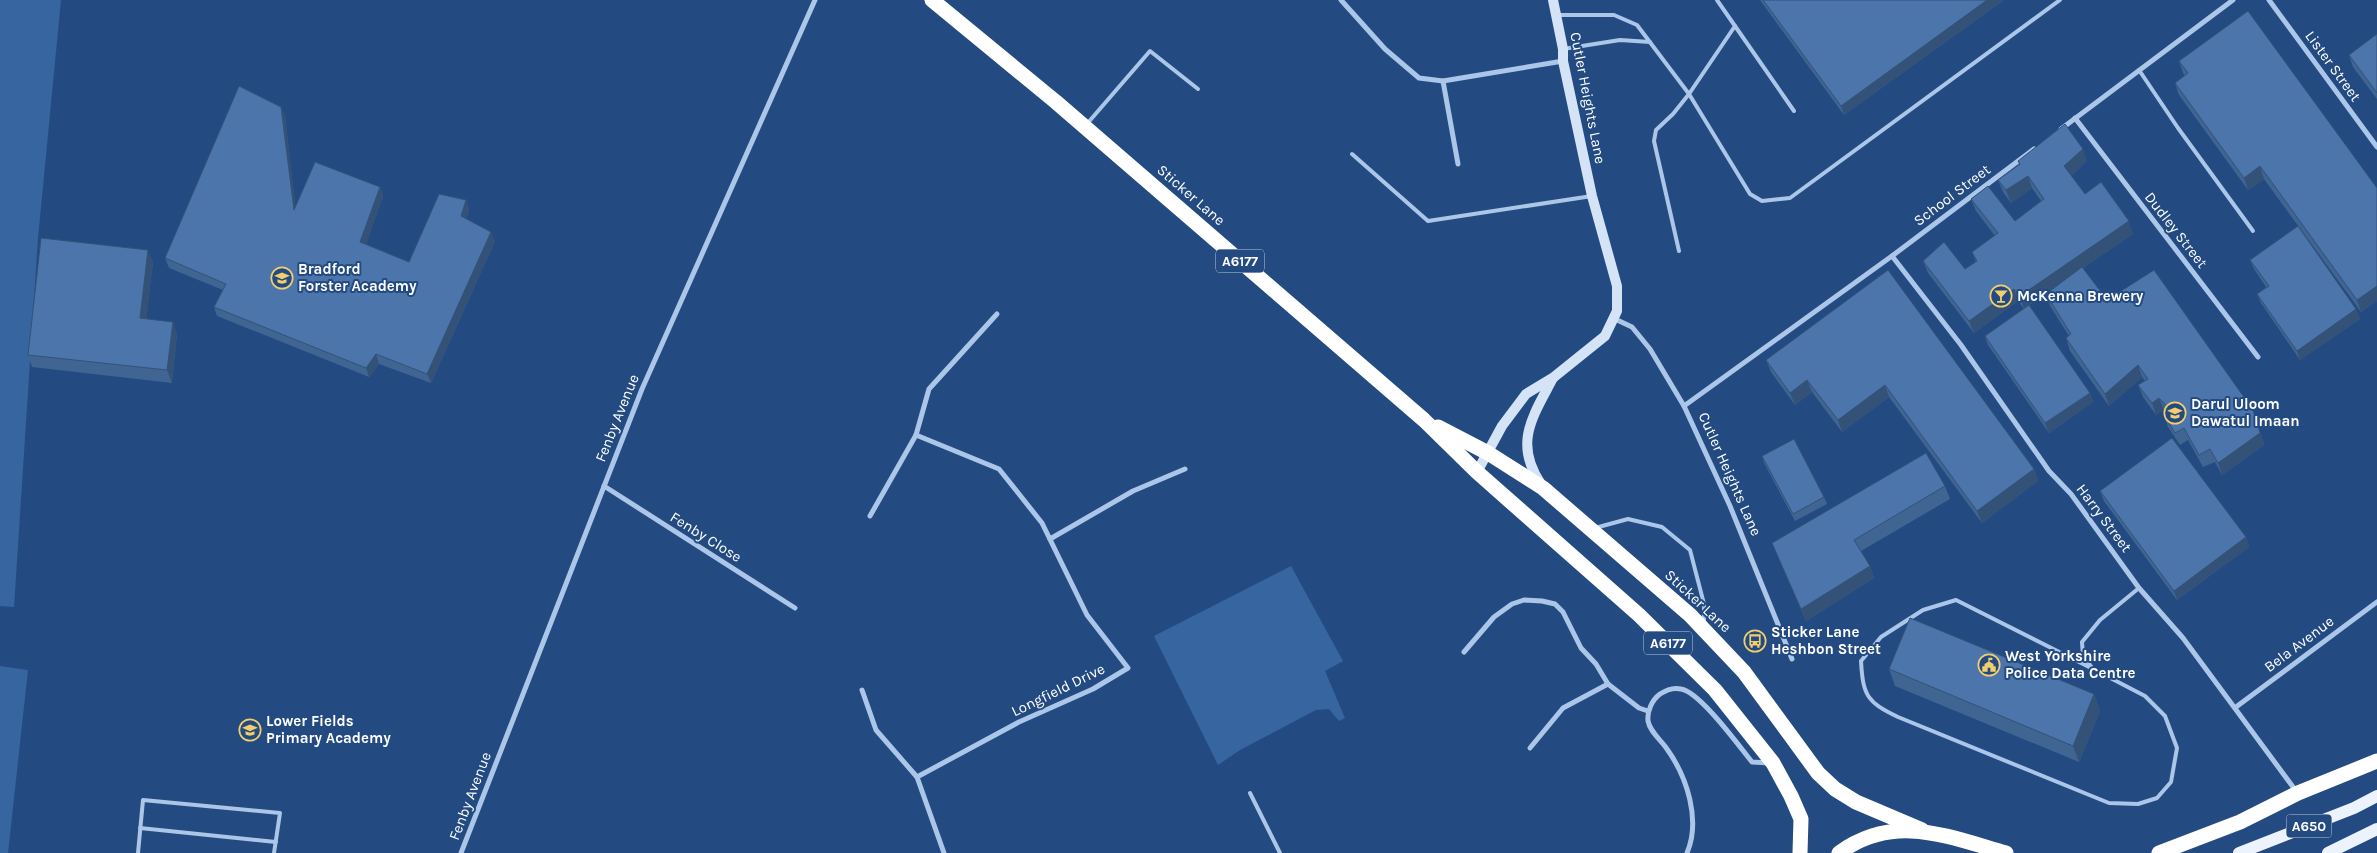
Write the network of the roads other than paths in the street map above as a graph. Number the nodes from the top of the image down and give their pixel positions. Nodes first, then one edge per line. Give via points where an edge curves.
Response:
1 (814, 0) edge
2 (932, 0) edge
3 (1341, 0) edge
4 (1553, 0) edge
5 (1717, 0) edge
6 (2060, 0) edge
7 (2232, 0) edge
8 (2269, 0) edge
9 (1556, 15) junction
10 (1735, 26) junction
11 (1650, 42) junction
12 (1563, 49) junction
13 (1563, 61) junction
14 (2139, 70) junction
15 (1442, 81) junction
16 (1198, 89) dead end
17 (1689, 94) junction
18 (1794, 111) dead end
19 (2075, 118) junction
20 (1084, 126) junction
21 (2059, 130) edge
22 (2043, 142) edge
23 (2377, 147) edge
24 (1352, 154) dead end
25 (1458, 164) dead end
26 (1592, 196) junction
27 (2253, 231) dead end
28 (1679, 251) dead end
29 (1892, 256) junction
30 (997, 314) dead end
31 (1615, 319) junction
32 (2258, 357) dead end
33 (1554, 377) junction
34 (1684, 406) junction
35 (1424, 420) junction
36 (916, 435) junction
37 (1488, 453) junction
38 (1185, 469) dead end
39 (1478, 472) junction
40 (604, 486) junction
41 (1543, 488) junction
42 (870, 516) dead end
43 (1591, 529) junction
44 (1050, 539) junction
45 (2139, 588) junction
46 (2377, 602) edge
47 (795, 608) dead end
48 (1704, 630) junction
49 (1464, 652) dead end
50 (1792, 659) dead end
51 (2093, 669) junction
52 (1608, 684) junction
53 (862, 690) dead end
54 (2236, 707) junction
55 (1648, 711) junction
56 (1530, 748) dead end
57 (2377, 760) edge
58 (1772, 763) junction
59 (917, 777) junction
60 (1250, 793) dead end
61 (2298, 793) junction
62 (2377, 796) edge
63 (140, 828) junction
64 (2377, 829) edge
65 (1922, 830) junction
66 (276, 842) junction
67 (1978, 848) edge
68 (138, 853) edge
69 (274, 853) edge
70 (461, 853) edge
71 (944, 853) edge
72 (1280, 853) edge
73 (1687, 853) edge
74 (1800, 853) edge
75 (1838, 853) edge
76 (2006, 853) edge
77 (2159, 853) edge
78 (2239, 853) edge
79 (2328, 853) edge

1 - 40 street, Fenby Avenue via 642,389
2 - 20 highway, Sticker Lane / A6177
3 - 15 street via 1385,49 1419,78
4 - 9 street, Cutler Heights Lane
5 - 10 lane
6 - 17 lane via 1790,198 1762,201 1750,194
7 - 14 street
8 - 23 street, Lister Street
9 - 11 lane via 1614,15 1637,25
9 - 12 street, Cutler Heights Lane
10 - 17 lane
10 - 18 lane
11 - 12 lane via 1620,40
11 - 17 lane
12 - 13 street, Cutler Heights Lane
13 - 15 street
13 - 26 street, Cutler Heights Lane
14 - 19 street
14 - 27 lane
15 - 25 street
16 - 20 lane via 1150,51
17 - 28 lane via 1656,130 1654,141
19 - 21 street
19 - 32 street, Dudley Street
20 - 35 highway, Sticker Lane / A6177
22 - 29 street, School Street
24 - 26 lane via 1428,221
26 - 31 street, Cutler Heights Lane via 1617,286
29 - 34 street, School Street
29 - 45 street, Harry Street via 1963,345 2049,471 2072,494
30 - 36 street via 929,389
31 - 33 street via 1604,336
31 - 34 street, Cutler Heights Lane via 1632,327 1650,349
33 - 37 street via 1526,394 1502,426
33 - 41 street via 1529,426 1526,445 1530,468
34 - 50 street, Cutler Heights Lane via 1730,506
35 - 37 highway, Sticker Lane / A6177
35 - 39 highway, Sticker Lane / A6177
36 - 42 street
36 - 44 street, Longfield Drive via 999,469
37 - 39 street
37 - 41 highway, Sticker Lane / A6177
38 - 44 street via 1133,491
39 - 58 highway, Sticker Lane / A6177 via 1680,653 1715,690
40 - 47 street, Fenby Close
40 - 70 street, Fenby Avenue
41 - 43 highway, Sticker Lane / A6177
43 - 48 highway, Sticker Lane / A6177
43 - 48 lane via 1628,519 1662,526 1690,550 1704,604
44 - 59 street, Longfield Drive via 1087,615 1128,668 1093,689 1019,722
45 - 51 lane via 2100,620 2082,642 2083,656
45 - 54 street, Harry Street via 2183,638
46 - 54 street, Bela Avenue
48 - 65 highway, Sticker Lane / A6177 via 1749,678 1818,773 1835,789 1856,802
49 - 52 street via 1494,617 1512,604 1524,600 1542,601 1554,604 1563,612 1580,648 1596,664
51 - 51 lane via 2145,696 2165,716 2177,748 2171,782 2157,798 2138,804 2109,803 1898,717 1873,705 1862,684 1861,661 1881,636 1923,610 1956,600
52 - 55 street via 1639,708
52 - 56 street via 1563,708
53 - 59 street via 876,730
54 - 61 street, Harry Street
55 - 58 street via 1655,698 1668,689 1682,689 1696,698 1752,762
55 - 73 street via 1651,730 1674,758 1683,777 1693,825
57 - 61 highway
58 - 74 highway, Sticker Lane / A6177 via 1801,819
59 - 71 street
60 - 72 lane
61 - 77 highway via 2240,822
62 - 78 main road, A650
63 - 66 lane
63 - 66 lane via 143,800 280,813
63 - 68 lane
64 - 79 main road, A650
65 - 67 highway
65 - 75 highway via 1873,834
66 - 69 lane
67 - 76 highway

